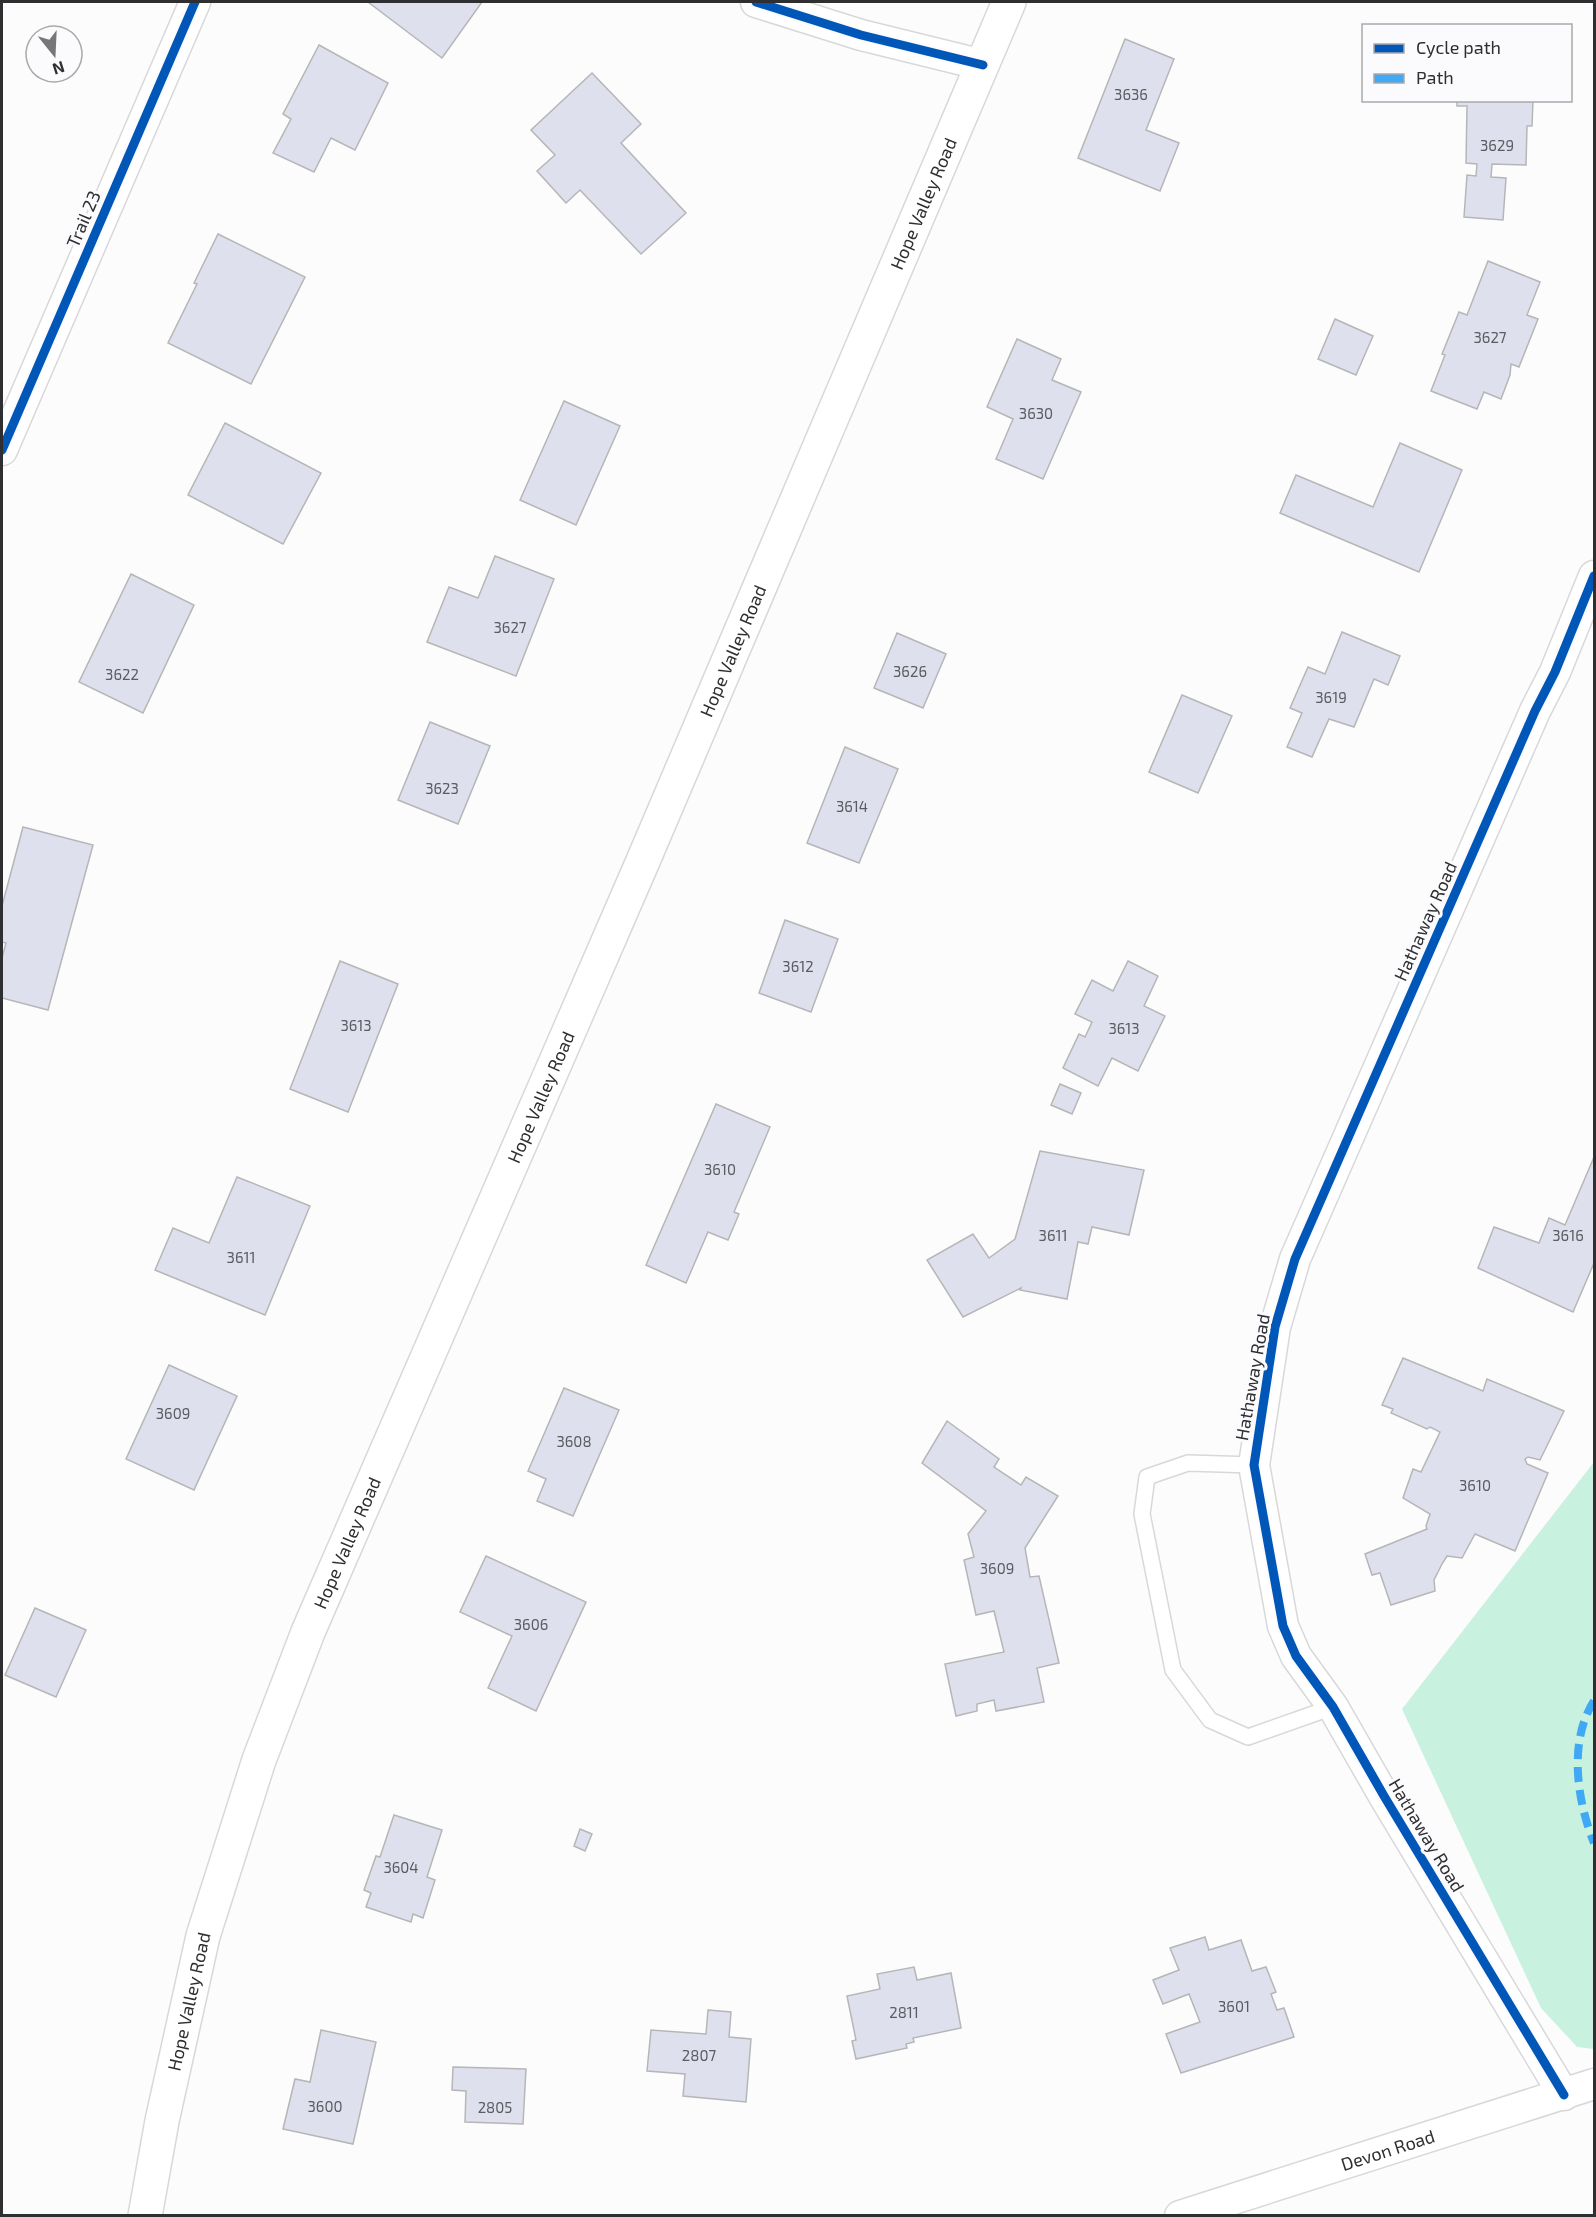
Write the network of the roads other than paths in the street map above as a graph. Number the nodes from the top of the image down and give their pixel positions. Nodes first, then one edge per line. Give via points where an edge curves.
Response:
1 (195, 2) edge
2 (756, 2) edge
3 (1009, 2) edge
4 (983, 64) junction
5 (2, 450) edge
6 (1594, 576) edge
7 (1254, 1466) junction
8 (1333, 1707) junction
9 (1594, 2084) edge
10 (1564, 2095) junction
11 (145, 2216) edge
12 (1180, 2216) edge

1 - 5 street, Trail 23
2 - 4 street via 861,35
3 - 4 main road, Hope Valley Road
4 - 11 main road, Hope Valley Road via 308,1632 259,1760 203,1936
6 - 7 street, Hathaway Road via 1295,1259 1275,1327
7 - 8 street, Hathaway Road via 1283,1626 1296,1656
7 - 8 lane via 1188,1463 1147,1477 1142,1514 1173,1670 1210,1720 1248,1737
8 - 10 street, Hathaway Road
9 - 10 street, Devon Road
10 - 12 street, Devon Road

